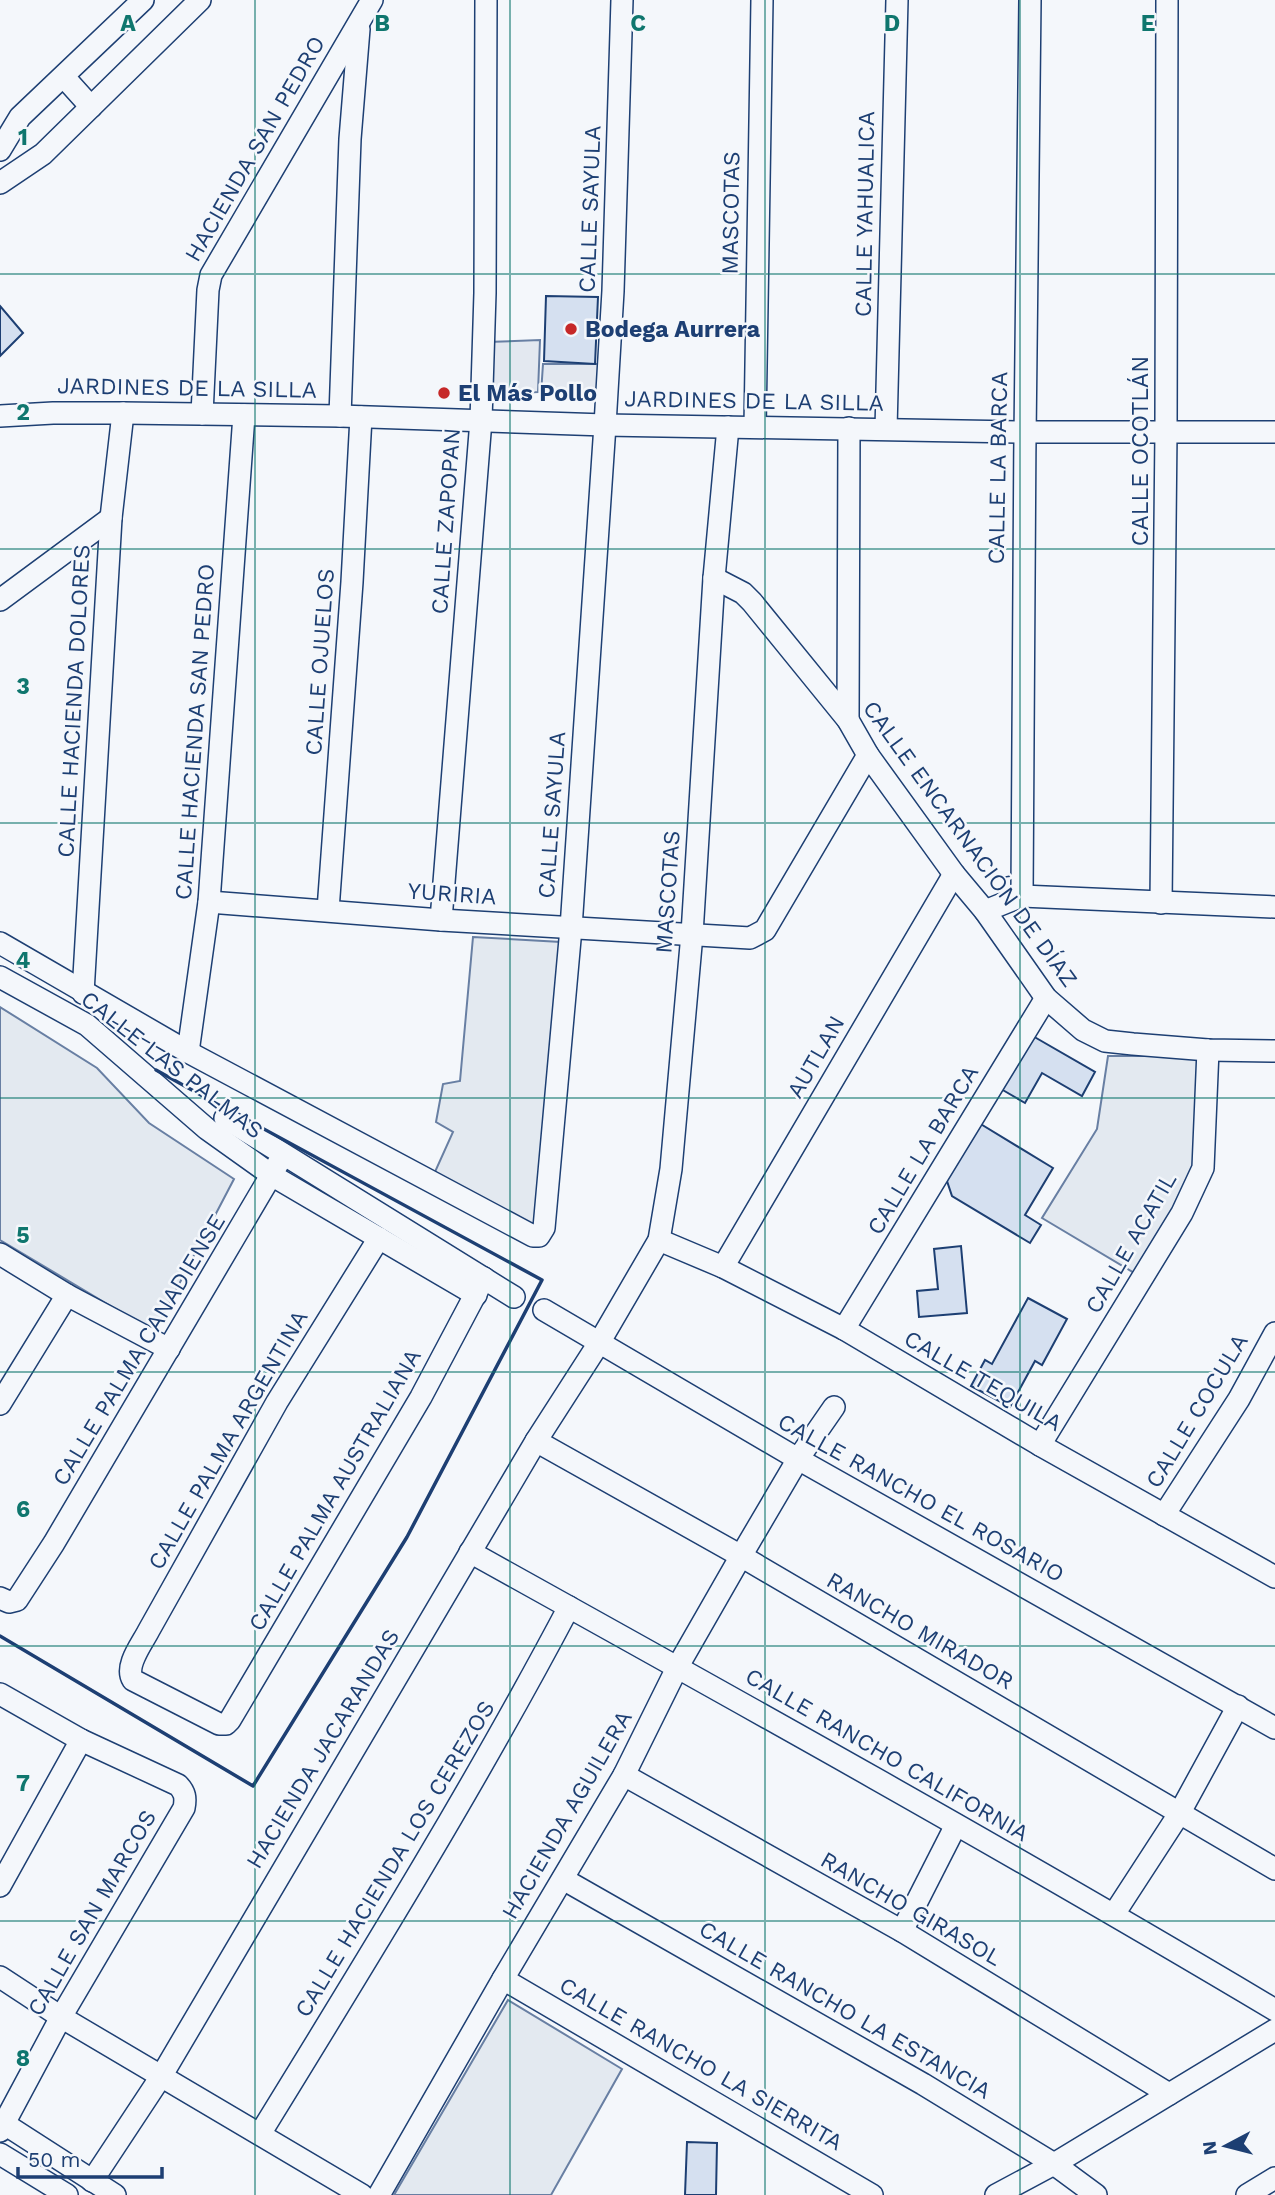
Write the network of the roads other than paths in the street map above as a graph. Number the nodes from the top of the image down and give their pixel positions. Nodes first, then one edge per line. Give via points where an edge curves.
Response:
1 (143, 0) edge
2 (200, 0) edge
3 (372, 0) edge
4 (486, 0) edge
5 (622, 0) edge
6 (762, 0) edge
7 (897, 0) edge
8 (1030, 0) edge
9 (1167, 0) edge
10 (360, 20) junction
11 (64, 77) junction
12 (91, 107) junction
13 (0, 150) edge
14 (4, 172) edge
15 (123, 413) junction
16 (202, 414) junction
17 (7, 415) edge
18 (244, 415) junction
19 (351, 417) junction
20 (481, 420) junction
21 (605, 425) junction
22 (729, 427) junction
23 (755, 427) junction
24 (849, 428) junction
25 (886, 429) junction
26 (1024, 432) junction
27 (1166, 432) junction
28 (1275, 432) edge
29 (111, 518) junction
30 (714, 578) junction
31 (0, 600) edge
32 (848, 720) junction
33 (869, 755) junction
34 (954, 874) junction
35 (1022, 896) junction
36 (209, 902) junction
37 (1161, 903) junction
38 (1275, 907) edge
39 (328, 910) junction
40 (985, 911) junction
41 (441, 920) junction
42 (571, 928) junction
43 (692, 934) junction
44 (0, 943) edge
45 (0, 976) edge
46 (83, 993) junction
47 (1046, 998) junction
48 (1208, 1050) junction
49 (1275, 1051) edge
50 (188, 1052) junction
51 (225, 1118) dead end
52 (283, 1155) junction
53 (272, 1177) junction
54 (379, 1238) junction
55 (659, 1240) junction
56 (0, 1254) edge
57 (723, 1267) junction
58 (480, 1287) junction
59 (67, 1295) junction
60 (514, 1297) dead end
61 (544, 1310) dead end
62 (844, 1329) junction
63 (1275, 1334) edge
64 (598, 1343) junction
65 (169, 1349) junction
66 (0, 1404) edge
67 (834, 1407) dead end
68 (536, 1441) junction
69 (1040, 1445) junction
70 (799, 1459) junction
71 (1164, 1516) junction
72 (470, 1552) junction
73 (741, 1556) junction
74 (1275, 1577) edge
75 (6, 1600) edge
76 (569, 1607) junction
77 (678, 1666) junction
78 (0, 1694) edge
79 (1238, 1706) junction
80 (226, 1724) joint
81 (1275, 1728) edge
82 (81, 1740) junction
83 (624, 1775) junction
84 (1179, 1814) junction
85 (956, 1825) junction
86 (1275, 1869) edge
87 (563, 1880) junction
88 (0, 1886) edge
89 (1114, 1914) junction
90 (902, 1931) junction
91 (0, 1977) edge
92 (503, 1979) junction
93 (1275, 2010) edge
94 (61, 2017) junction
95 (1275, 2030) edge
96 (162, 2075) junction
97 (1169, 2094) junction
98 (1, 2125) edge
99 (260, 2134) junction
100 (0, 2154) edge
101 (1054, 2164) junction
102 (1275, 2179) edge
103 (92, 2182) junction
104 (59, 2193) edge
105 (115, 2195) edge
106 (362, 2195) edge
107 (379, 2195) edge
108 (872, 2195) edge
109 (996, 2195) edge
110 (1096, 2195) edge
111 (1247, 2195) edge

1 - 11 street
2 - 12 street
3 - 10 street, HACIENDA SAN PEDRO
4 - 20 street, CALLE ZAPOPAN
5 - 21 street, CALLE SAYULA
6 - 23 street, MASCOTAS
7 - 25 street, CALLE YAHUALICA
8 - 26 street, CALLE LA BARCA
9 - 27 street, CALLE OCOTLÁN
10 - 16 street, HACIENDA SAN PEDRO via 211,275
10 - 19 street, CALLE OJUELOS via 350,139
11 - 12 street
11 - 13 street via 20,117
12 - 14 street via 43,154
15 - 16 street, JARDINES DE LA SILLA
15 - 17 street, JARDINES DE LA SILLA
15 - 29 street, CALLE HACIENDA DOLORES
16 - 18 street, JARDINES DE LA SILLA
18 - 19 street, JARDINES DE LA SILLA
18 - 36 street, CALLE HACIENDA SAN PEDRO
19 - 20 street, JARDINES DE LA SILLA
19 - 39 street, CALLE OJUELOS via 351,596
20 - 21 street, JARDINES DE LA SILLA
20 - 41 street, CALLE ZAPOPAN
21 - 22 street, JARDINES DE LA SILLA
21 - 42 street, CALLE SAYULA
22 - 23 street, JARDINES DE LA SILLA
22 - 30 street, MASCOTAS
23 - 24 street, JARDINES DE LA SILLA
24 - 25 street, JARDINES DE LA SILLA
24 - 32 street
25 - 26 street, JARDINES DE LA SILLA
26 - 27 street, JARDINES DE LA SILLA
26 - 35 street, CALLE LA BARCA
27 - 28 street, JARDINES DE LA SILLA
27 - 37 street, CALLE OCOTLÁN
29 - 31 street
29 - 46 street, CALLE HACIENDA DOLORES
30 - 32 street, CALLE ENCARNACIÓN DE DÍAZ via 752,602
30 - 43 street, MASCOTAS
32 - 33 street, CALLE ENCARNACIÓN DE DÍAZ
33 - 34 street, CALLE ENCARNACIÓN DE DÍAZ
33 - 43 street via 765,930 750,938
34 - 40 street, CALLE ENCARNACIÓN DE DÍAZ
34 - 57 street, AUTLAN
35 - 37 street
35 - 40 street
36 - 39 street, YURIRIA
36 - 50 street, CALLE HACIENDA SAN PEDRO
37 - 38 street
39 - 41 street, YURIRIA
40 - 47 street, CALLE ENCARNACIÓN DE DÍAZ
41 - 42 street, YURIRIA
42 - 43 street, YURIRIA
42 - 50 street, CALLE SAYULA via 544,1228 539,1236
43 - 55 street, MASCOTAS via 671,1169
44 - 46 street
45 - 53 street, CALLE LAS PALMAS via 87,1025 207,1129
46 - 50 street
47 - 48 street, CALLE ENCARNACIÓN DE DÍAZ via 1083,1030 1105,1041
47 - 62 street, CALLE LA BARCA
48 - 49 street, CALLE ENCARNACIÓN DE DÍAZ
48 - 69 street, CALLE ACATIL via 1203,1168 1182,1213
51 - 52 street
52 - 53 street, CALLE PALMA CANADIENSE
52 - 58 street
53 - 54 street, CALLE LAS PALMAS
53 - 65 street, CALLE PALMA CANADIENSE
54 - 58 street, CALLE LAS PALMAS
54 - 80 street, CALLE PALMA ARGENTINA via 277,1402 130,1672 133,1680
55 - 57 street, CALLE TEQUILA
55 - 64 street, MASCOTAS
56 - 59 street
57 - 62 street, CALLE TEQUILA
58 - 60 street
58 - 80 street, CALLE PALMA AUSTRALIANA via 421,1397
59 - 65 street
59 - 66 street
61 - 64 street, CALLE RANCHO EL ROSARIO
62 - 69 street, CALLE TEQUILA
63 - 71 street, CALLE COCULA
64 - 68 street, HACIENDA JACARANDAS
64 - 70 street, CALLE RANCHO EL ROSARIO
65 - 75 street, CALLE PALMA CANADIENSE via 18,1600
67 - 70 street, HACIENDA AGUILERA
68 - 72 street, HACIENDA JACARANDAS
68 - 73 street, RANCHO MIRADOR
69 - 71 street, CALLE TEQUILA
70 - 73 street, HACIENDA AGUILERA
70 - 79 street, CALLE RANCHO EL ROSARIO
71 - 74 street, CALLE TEQUILA
72 - 76 street, CALLE RANCHO CALIFORNIA
72 - 96 street, HACIENDA JACARANDAS
73 - 77 street, HACIENDA AGUILERA
73 - 84 street, RANCHO MIRADOR
76 - 77 street, CALLE RANCHO CALIFORNIA
76 - 99 street, CALLE HACIENDA LOS CEREZOS via 429,1858
77 - 83 street, HACIENDA AGUILERA
77 - 85 street, CALLE RANCHO CALIFORNIA
78 - 82 street
79 - 81 street, CALLE RANCHO EL ROSARIO
79 - 84 street
82 - 88 street
82 - 94 street, CALLE SAN MARCOS via 178,1786 185,1794 184,1808
83 - 87 street, HACIENDA AGUILERA
83 - 90 street, RANCHO GIRASOL
84 - 86 street, RANCHO MIRADOR
84 - 89 street
85 - 89 street, CALLE RANCHO CALIFORNIA
85 - 90 street
87 - 92 street, HACIENDA AGUILERA
87 - 101 street, CALLE RANCHO LA ESTANCIA via 923,2084
89 - 93 street, CALLE RANCHO CALIFORNIA
90 - 97 street, RANCHO GIRASOL
91 - 94 street
92 - 107 street, HACIENDA AGUILERA
92 - 108 street, CALLE RANCHO LA SIERRITA
94 - 96 street
94 - 98 street, CALLE SAN MARCOS
95 - 97 street
96 - 99 street
96 - 103 street, HACIENDA JACARANDAS
97 - 101 street
98 - 103 street
99 - 106 street
100 - 104 street
101 - 109 street
101 - 110 street, CALLE RANCHO LA ESTANCIA
102 - 111 street
103 - 105 street

